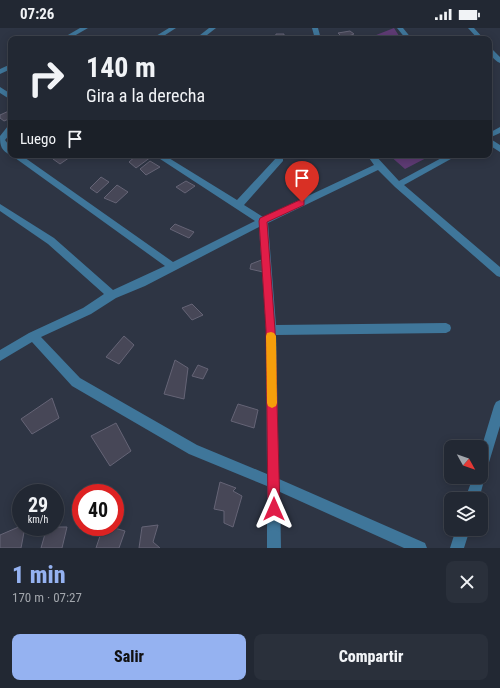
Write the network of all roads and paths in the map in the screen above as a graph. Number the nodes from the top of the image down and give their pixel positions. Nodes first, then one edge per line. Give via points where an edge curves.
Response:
1 (85, 28) edge
2 (173, 28) edge
3 (213, 28) edge
4 (400, 28) edge
5 (471, 28) edge
6 (70, 36) edge
7 (159, 36) edge
8 (202, 36) edge
9 (407, 36) edge
10 (478, 36) edge
11 (492, 52) edge
12 (500, 61) edge
13 (0, 89) edge
14 (8, 96) edge
15 (8, 132) edge
16 (8, 150) edge
17 (19, 158) edge
18 (163, 158) edge
19 (280, 158) edge
20 (373, 158) edge
21 (448, 158) edge
22 (379, 166) junction
23 (398, 185) junction
24 (238, 205) junction
25 (0, 207) edge
26 (263, 221) junction
27 (173, 267) junction
28 (500, 273) edge
29 (112, 295) junction
30 (446, 328) dead end
31 (271, 330) junction
32 (33, 336) junction
33 (0, 356) edge
34 (500, 406) edge
35 (488, 446) edge
36 (274, 483) junction
37 (461, 536) edge
38 (274, 548) edge
39 (420, 548) edge
40 (457, 548) edge

1 - 6 street
2 - 7 street
3 - 8 street
4 - 9 street
5 - 10 street
11 - 12 street
13 - 14 street
15 - 16 street via 1,140
17 - 27 street
18 - 24 street
19 - 24 street
20 - 22 street
21 - 23 street
22 - 23 street
22 - 26 street
23 - 28 street
24 - 26 street
25 - 29 street via 51,241
26 - 27 street
26 - 31 street
27 - 29 street
29 - 32 street via 87,311
30 - 31 street
31 - 36 street
32 - 33 street
32 - 36 street via 76,382 193,450
34 - 35 street
36 - 38 street
36 - 39 street
37 - 40 street

